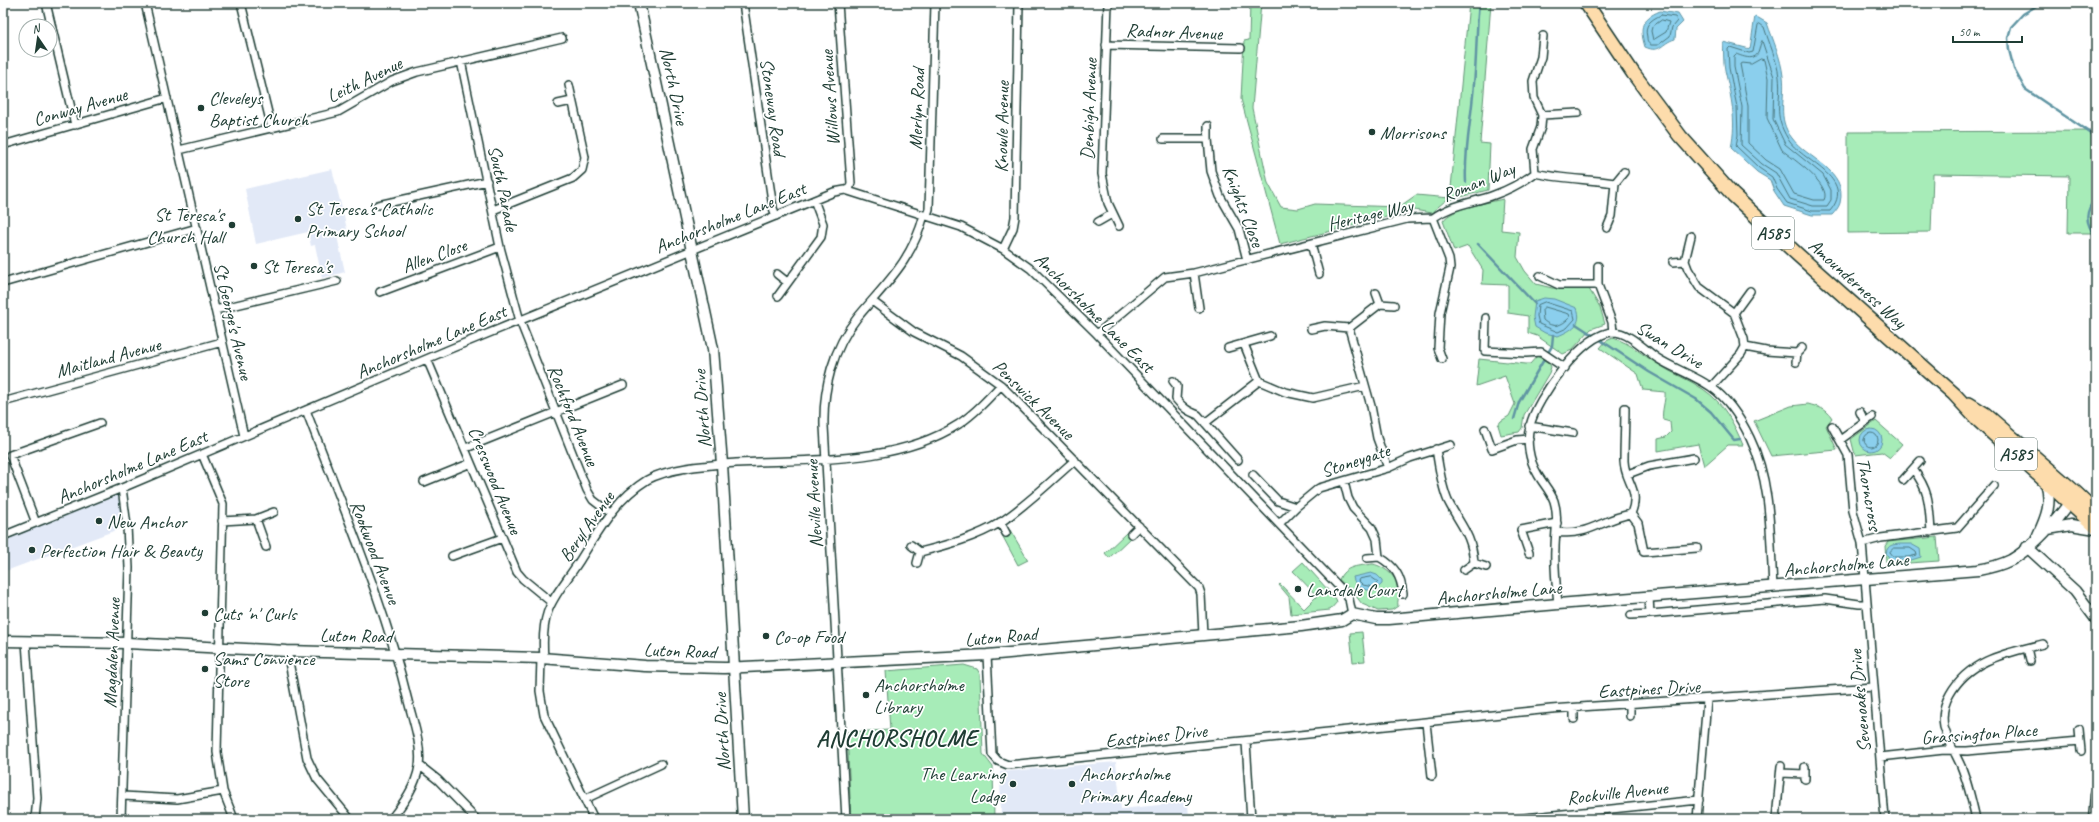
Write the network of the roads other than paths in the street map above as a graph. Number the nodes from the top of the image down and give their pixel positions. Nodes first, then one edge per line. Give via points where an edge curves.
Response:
1 (46, 3) edge
2 (145, 3) edge
3 (241, 3) edge
4 (639, 3) edge
5 (743, 3) edge
6 (838, 3) edge
7 (935, 3) edge
8 (1019, 3) edge
9 (1108, 3) edge
10 (1586, 3) edge
11 (1593, 3) edge
12 (1543, 36) dead end
13 (562, 38) dead end
14 (1106, 45) junction
15 (1241, 48) dead end
16 (1616, 50) junction
17 (461, 61) junction
18 (569, 85) dead end
19 (166, 98) junction
20 (572, 101) junction
21 (558, 104) dead end
22 (1578, 113) dead end
23 (1542, 116) junction
24 (75, 125) junction
25 (1208, 126) dead end
26 (272, 129) junction
27 (1208, 139) junction
28 (1163, 140) dead end
29 (3, 145) edge
30 (179, 150) junction
31 (1624, 172) dead end
32 (1535, 173) junction
33 (487, 181) junction
34 (1616, 183) junction
35 (849, 190) junction
36 (814, 200) junction
37 (378, 205) dead end
38 (493, 210) junction
39 (1112, 214) junction
40 (926, 215) junction
41 (776, 216) junction
42 (1433, 218) junction
43 (1098, 222) dead end
44 (1119, 226) dead end
45 (197, 228) junction
46 (1607, 228) dead end
47 (1691, 236) dead end
48 (1311, 244) junction
49 (500, 247) junction
50 (693, 249) junction
51 (1003, 249) junction
52 (1247, 260) junction
53 (1673, 262) dead end
54 (1685, 262) junction
55 (1598, 266) dead end
56 (1194, 273) junction
57 (777, 274) dead end
58 (1319, 274) dead end
59 (1540, 276) dead end
60 (337, 281) dead end
61 (787, 282) junction
62 (3, 283) edge
63 (1598, 285) junction
64 (1750, 291) dead end
65 (380, 292) dead end
66 (1376, 292) dead end
67 (778, 296) dead end
68 (872, 301) junction
69 (1380, 304) junction
70 (1394, 305) dead end
71 (1199, 308) dead end
72 (215, 310) junction
73 (1734, 313) junction
74 (1486, 318) dead end
75 (520, 321) junction
76 (1349, 328) junction
77 (1311, 329) dead end
78 (1613, 332) junction
79 (1097, 334) junction
80 (1270, 336) dead end
81 (222, 342) junction
82 (1244, 344) junction
83 (1745, 347) junction
84 (1228, 348) dead end
85 (427, 359) junction
86 (1442, 360) dead end
87 (1796, 362) dead end
88 (1565, 368) junction
89 (1172, 381) dead end
90 (1259, 381) junction
91 (623, 385) dead end
92 (1001, 385) junction
93 (1365, 386) junction
94 (1711, 387) junction
95 (1954, 394) junction
96 (3, 402) edge
97 (1625, 408) dead end
98 (306, 410) junction
99 (555, 412) junction
100 (1860, 412) dead end
101 (1872, 417) dead end
102 (1865, 422) junction
103 (100, 423) dead end
104 (1205, 423) junction
105 (1530, 426) junction
106 (1832, 426) dead end
107 (1485, 429) dead end
108 (1573, 433) dead end
109 (244, 436) junction
110 (1529, 439) junction
111 (1840, 440) junction
112 (1451, 445) dead end
113 (466, 448) junction
114 (1436, 449) junction
115 (202, 454) junction
116 (7, 456) edge
117 (826, 458) junction
118 (1694, 458) dead end
119 (1075, 460) junction
120 (1238, 460) dead end
121 (1920, 460) dead end
122 (471, 463) junction
123 (722, 464) junction
124 (1388, 468) junction
125 (1913, 469) junction
126 (1628, 474) junction
127 (1253, 475) dead end
128 (2045, 479) junction
129 (1903, 480) dead end
130 (424, 482) dead end
131 (1344, 482) junction
132 (1994, 486) dead end
133 (122, 488) junction
134 (2073, 497) junction
135 (1296, 507) junction
136 (274, 512) dead end
137 (2096, 512) edge
138 (610, 513) junction
139 (1631, 514) junction
140 (256, 519) junction
141 (222, 521) junction
142 (1000, 522) junction
143 (36, 523) junction
144 (1557, 523) junction
145 (1279, 524) junction
146 (1139, 526) junction
147 (2096, 528) edge
148 (2048, 529) junction
149 (1556, 532) junction
150 (1931, 532) junction
151 (1006, 533) dead end
152 (1131, 534) dead end
153 (3, 536) edge
154 (502, 538) junction
155 (2036, 539) junction
156 (1862, 543) junction
157 (911, 545) dead end
158 (266, 547) dead end
159 (2027, 547) junction
160 (1697, 548) dead end
161 (920, 552) junction
162 (1529, 554) dead end
163 (452, 556) dead end
164 (1379, 557) junction
165 (1367, 558) dead end
166 (917, 563) dead end
167 (1474, 563) junction
168 (1486, 567) dead end
169 (1464, 570) dead end
170 (1865, 580) junction
171 (1773, 587) junction
172 (1403, 594) dead end
173 (1649, 597) junction
174 (551, 602) junction
175 (1558, 604) junction
176 (1867, 604) junction
177 (1352, 614) junction
178 (1650, 614) junction
179 (1631, 615) dead end
180 (2096, 619) edge
181 (1203, 635) junction
182 (3, 641) edge
183 (26, 642) junction
184 (127, 643) junction
185 (2043, 644) dead end
186 (219, 648) junction
187 (2027, 648) junction
188 (287, 651) junction
189 (397, 653) junction
190 (987, 654) junction
191 (542, 658) junction
192 (2030, 661) dead end
193 (838, 664) junction
194 (734, 668) junction
195 (1874, 687) junction
196 (1708, 700) junction
197 (1630, 705) junction
198 (1574, 708) junction
199 (1630, 716) dead end
200 (1574, 719) dead end
201 (1426, 723) junction
202 (2079, 730) dead end
203 (2080, 741) junction
204 (1246, 742) junction
205 (1953, 750) junction
206 (2081, 750) dead end
207 (1880, 757) junction
208 (661, 764) dead end
209 (419, 765) junction
210 (1805, 773) dead end
211 (1432, 776) dead end
212 (223, 791) junction
213 (2096, 794) edge
214 (123, 796) junction
215 (585, 800) junction
216 (1699, 800) junction
217 (34, 819) edge
218 (121, 819) edge
219 (234, 819) edge
220 (350, 819) edge
221 (391, 819) edge
222 (476, 819) edge
223 (594, 819) edge
224 (743, 819) edge
225 (846, 819) edge
226 (1251, 819) edge
227 (1515, 819) edge
228 (1524, 819) edge
229 (1697, 819) edge
230 (1776, 819) edge
231 (1885, 819) edge
232 (1976, 819) edge
233 (2094, 819) edge

1 - 24 street
2 - 19 street, St George's Avenue
3 - 26 street
4 - 50 street, North Drive
5 - 41 street, Stoneway Road
6 - 35 street, Willows Avenue via 851,183
7 - 40 street, Merlyn Road via 929,209
8 - 51 street, Knowle Avenue via 1016,217 1014,228
9 - 14 street, Denbigh Avenue
10 - 16 highway, Amounderness Way / A585
11 - 16 highway, Amounderness Way / A585
12 - 23 street via 1541,57 1532,89
13 - 17 street, Leith Avenue
14 - 15 street, Radnor Avenue
14 - 39 street, Denbigh Avenue via 1102,174
16 - 95 highway, Amounderness Way / A585 via 1680,136 1733,194
17 - 26 street, Leith Avenue via 399,78 338,112
17 - 33 street, South Parade
18 - 20 street
19 - 24 street, Conway Avenue
19 - 30 street, St George's Avenue
20 - 21 street
20 - 38 street via 586,157 582,170 573,178
22 - 23 street
23 - 32 street via 1533,149
24 - 29 street, Conway Avenue
25 - 27 street, Knights Close
26 - 30 street, Leith Avenue
27 - 28 street
27 - 52 street, Knights Close via 1211,171 1220,196 1238,229
30 - 45 street, St George's Avenue
31 - 34 street
32 - 34 street via 1558,178 1582,178
32 - 42 street, Roman Way via 1494,195 1449,208
33 - 37 street
33 - 38 street, South Parade
34 - 46 street via 1612,216
35 - 36 street, Anchorsholme Lane East
35 - 40 street, Anchorsholme Lane East
36 - 41 street, Anchorsholme Lane East
36 - 61 street via 822,219 821,237
38 - 49 street, South Parade
39 - 43 street
39 - 44 street, Denbigh Avenue
40 - 51 street, Anchorsholme Lane East via 961,227
40 - 68 street, Neville Avenue via 907,256
41 - 50 street, Anchorsholme Lane East
42 - 48 street, Heritage Way via 1407,219
42 - 86 street, Heritage Way via 1450,268 1440,313 1438,348
45 - 62 street
45 - 72 street, St George's Avenue
47 - 54 street
48 - 52 street, Heritage Way
48 - 58 street, Heritage Way
49 - 65 street, Allen Close
49 - 75 street, South Parade
50 - 75 street, Anchorsholme Lane East
50 - 123 street, North Drive via 713,349
51 - 79 street, Anchorsholme Lane East via 1031,269
52 - 56 street, Heritage Way
53 - 54 street
54 - 73 street via 1699,287
55 - 63 street
56 - 71 street
56 - 79 street, Heritage Way via 1165,276
57 - 61 street
59 - 63 street via 1559,285
60 - 72 street
61 - 67 street
63 - 78 street via 1612,322
64 - 73 street
66 - 69 street
68 - 92 street, Penswick Avenue via 914,332 961,356
68 - 117 street, Neville Avenue via 844,338 829,376 823,412
69 - 70 street
69 - 76 street
72 - 81 street, St George's Avenue
73 - 83 street
74 - 88 street via 1485,351 1526,354 1541,352
75 - 85 street, Anchorsholme Lane East
75 - 99 street, Rochford Avenue
76 - 77 street via 1325,326
76 - 93 street
78 - 88 street, Swan Drive via 1603,334 1591,342
78 - 94 street, Swan Drive via 1624,334 1656,358
79 - 145 street, Anchorsholme Lane East
80 - 82 street
81 - 96 street, Maitland Avenue
81 - 109 street, St George's Avenue
82 - 84 street
82 - 90 street
83 - 87 street via 1766,351 1799,350
83 - 94 street
85 - 98 street, Anchorsholme Lane East
85 - 113 street, Cresswood Avenue
88 - 105 street, Swan Drive via 1542,399
89 - 104 street via 1177,386 1178,402 1188,412 1198,415
90 - 93 street via 1285,392 1313,398
90 - 104 street
91 - 99 street
92 - 117 street, Beryl Avenue via 959,424 915,446 884,454
92 - 119 street, Penswick Avenue
93 - 124 street via 1377,438
94 - 171 street, Swan Drive via 1734,410 1743,424 1761,467 1767,498
95 - 128 highway, Amounderness Way / A585 via 1979,421
95 - 134 highway, Amounderness Way / A585 via 1985,414
97 - 126 street via 1624,463
98 - 109 street, Anchorsholme Lane East
98 - 189 street, Rookwood Avenue
99 - 113 street
99 - 138 street, Rochford Avenue via 587,490 593,500
100 - 102 street
101 - 102 street, Thorncross
102 - 111 street, Thorncross
103 - 116 street
104 - 120 street
105 - 108 street
105 - 110 street, Swan Drive
106 - 111 street, Thorncross
107 - 110 street via 1492,449 1517,440
109 - 115 street, Anchorsholme Lane East
110 - 144 street, Swan Drive via 1533,465 1554,501
111 - 156 street, Thorncross via 1848,455 1853,511
112 - 114 street, Stoneygate
113 - 122 street, Cresswood Avenue
114 - 124 street, Stoneygate
114 - 167 street via 1443,487 1467,532
115 - 133 street, Anchorsholme Lane East
115 - 141 street via 223,504
116 - 143 street
117 - 123 street, Beryl Avenue
117 - 193 street, Neville Avenue
118 - 126 street via 1649,466
119 - 142 street via 1021,508
119 - 146 street, Penswick Avenue
121 - 125 street
122 - 130 street
122 - 154 street, Cresswood Avenue
123 - 138 street, Beryl Avenue via 670,471 649,479 630,492
123 - 194 street, North Drive
124 - 131 street, Stoneygate
125 - 129 street
125 - 150 street via 1927,492
126 - 139 street via 1635,494
127 - 135 street via 1278,501
128 - 134 highway, Amounderness Way / A585
128 - 155 street, Anchorsholme Lane via 2050,495 2047,516
131 - 135 street, Stoneygate via 1319,488
131 - 164 street via 1353,508 1372,528 1377,539
132 - 150 street via 1957,528
133 - 143 street, Anchorsholme Lane East
133 - 184 street, Magdalen Avenue via 129,568
134 - 137 highway, Amounderness Way / A585
134 - 147 highway, Amounderness Way / A585
134 - 148 street, Anchorsholme Lane
135 - 145 street, Stoneygate
136 - 140 street
138 - 174 street, Beryl Avenue
139 - 149 street via 1611,519 1578,533
139 - 160 street via 1638,523 1644,552
140 - 141 street
140 - 158 street
141 - 186 street
142 - 151 street
142 - 161 street via 967,538
143 - 153 street, Anchorsholme Lane East
144 - 149 street, Swan Drive
144 - 162 street via 1521,530
145 - 177 street, Anchorsholme Lane East via 1344,592 1349,599
146 - 152 street
146 - 181 street, Penswick Avenue via 1199,588
147 - 148 street, Anchorsholme Lane via 2071,525
148 - 155 street, Anchorsholme Lane
149 - 175 street, Swan Drive via 1555,575
150 - 156 street
154 - 163 street
154 - 174 street, Cresswood Avenue via 517,572
155 - 159 street, Anchorsholme Lane
156 - 170 street, Thorncross
157 - 161 street
159 - 170 street, Anchorsholme Lane via 2011,560 1978,570
159 - 180 street via 2075,591
161 - 166 street
164 - 165 street
164 - 172 street via 1398,573
167 - 168 street
167 - 169 street
170 - 171 street, Anchorsholme Lane
170 - 176 street, Sevenoaks Drive
171 - 173 street, Anchorsholme Lane
173 - 175 street, Anchorsholme Lane
173 - 178 street
174 - 191 street, Beryl Avenue via 547,608 543,628
175 - 177 street, Anchorsholme Lane via 1389,620
176 - 178 street, Anchorsholme Lane via 1825,599
176 - 195 street, Sevenoaks Drive
177 - 181 street, Luton Road via 1342,620 1330,622
178 - 179 street, Anchorsholme Lane
181 - 190 street, Luton Road
182 - 183 street, Luton Road
183 - 184 street, Luton Road
183 - 217 street via 37,798
184 - 186 street, Luton Road
184 - 214 street, Magdalen Avenue
185 - 187 street
186 - 188 street, Luton Road
186 - 212 street via 217,752
187 - 192 street
187 - 205 street via 1982,662 1966,674 1954,688 1947,699 1943,720
188 - 189 street, Luton Road
188 - 220 street via 307,758 313,774
189 - 191 street, Luton Road
189 - 209 street, Rookwood Avenue via 417,738
190 - 193 street, Luton Road
190 - 204 street, Eastpines Drive via 991,747 992,754 1002,764
191 - 194 street, Luton Road via 645,666
191 - 215 street, Beryl Avenue via 540,691 544,715
193 - 194 street, Luton Road
193 - 225 street, Neville Avenue
194 - 224 street, North Drive
195 - 196 street, Eastpines Drive
195 - 207 street, Sevenoaks Drive
196 - 197 street, Eastpines Drive
196 - 216 street
197 - 198 street, Eastpines Drive
197 - 199 street
198 - 200 street
198 - 201 street, Eastpines Drive
201 - 204 street, Eastpines Drive
201 - 211 street
202 - 203 street
203 - 205 street, Grassington Place
203 - 206 street
204 - 226 street
205 - 207 street, Grassington Place
205 - 232 street via 1968,785
207 - 231 street, Sevenoaks Drive
208 - 215 street
209 - 221 street, Rookwood Avenue via 411,787
209 - 222 street via 438,780
210 - 230 street via 1781,770
212 - 214 street via 177,799
212 - 219 street
213 - 233 street
214 - 218 street, Magdalen Avenue
215 - 223 street, Beryl Avenue
216 - 228 street, Rockville Avenue
216 - 229 street
227 - 228 street, Rockville Avenue

